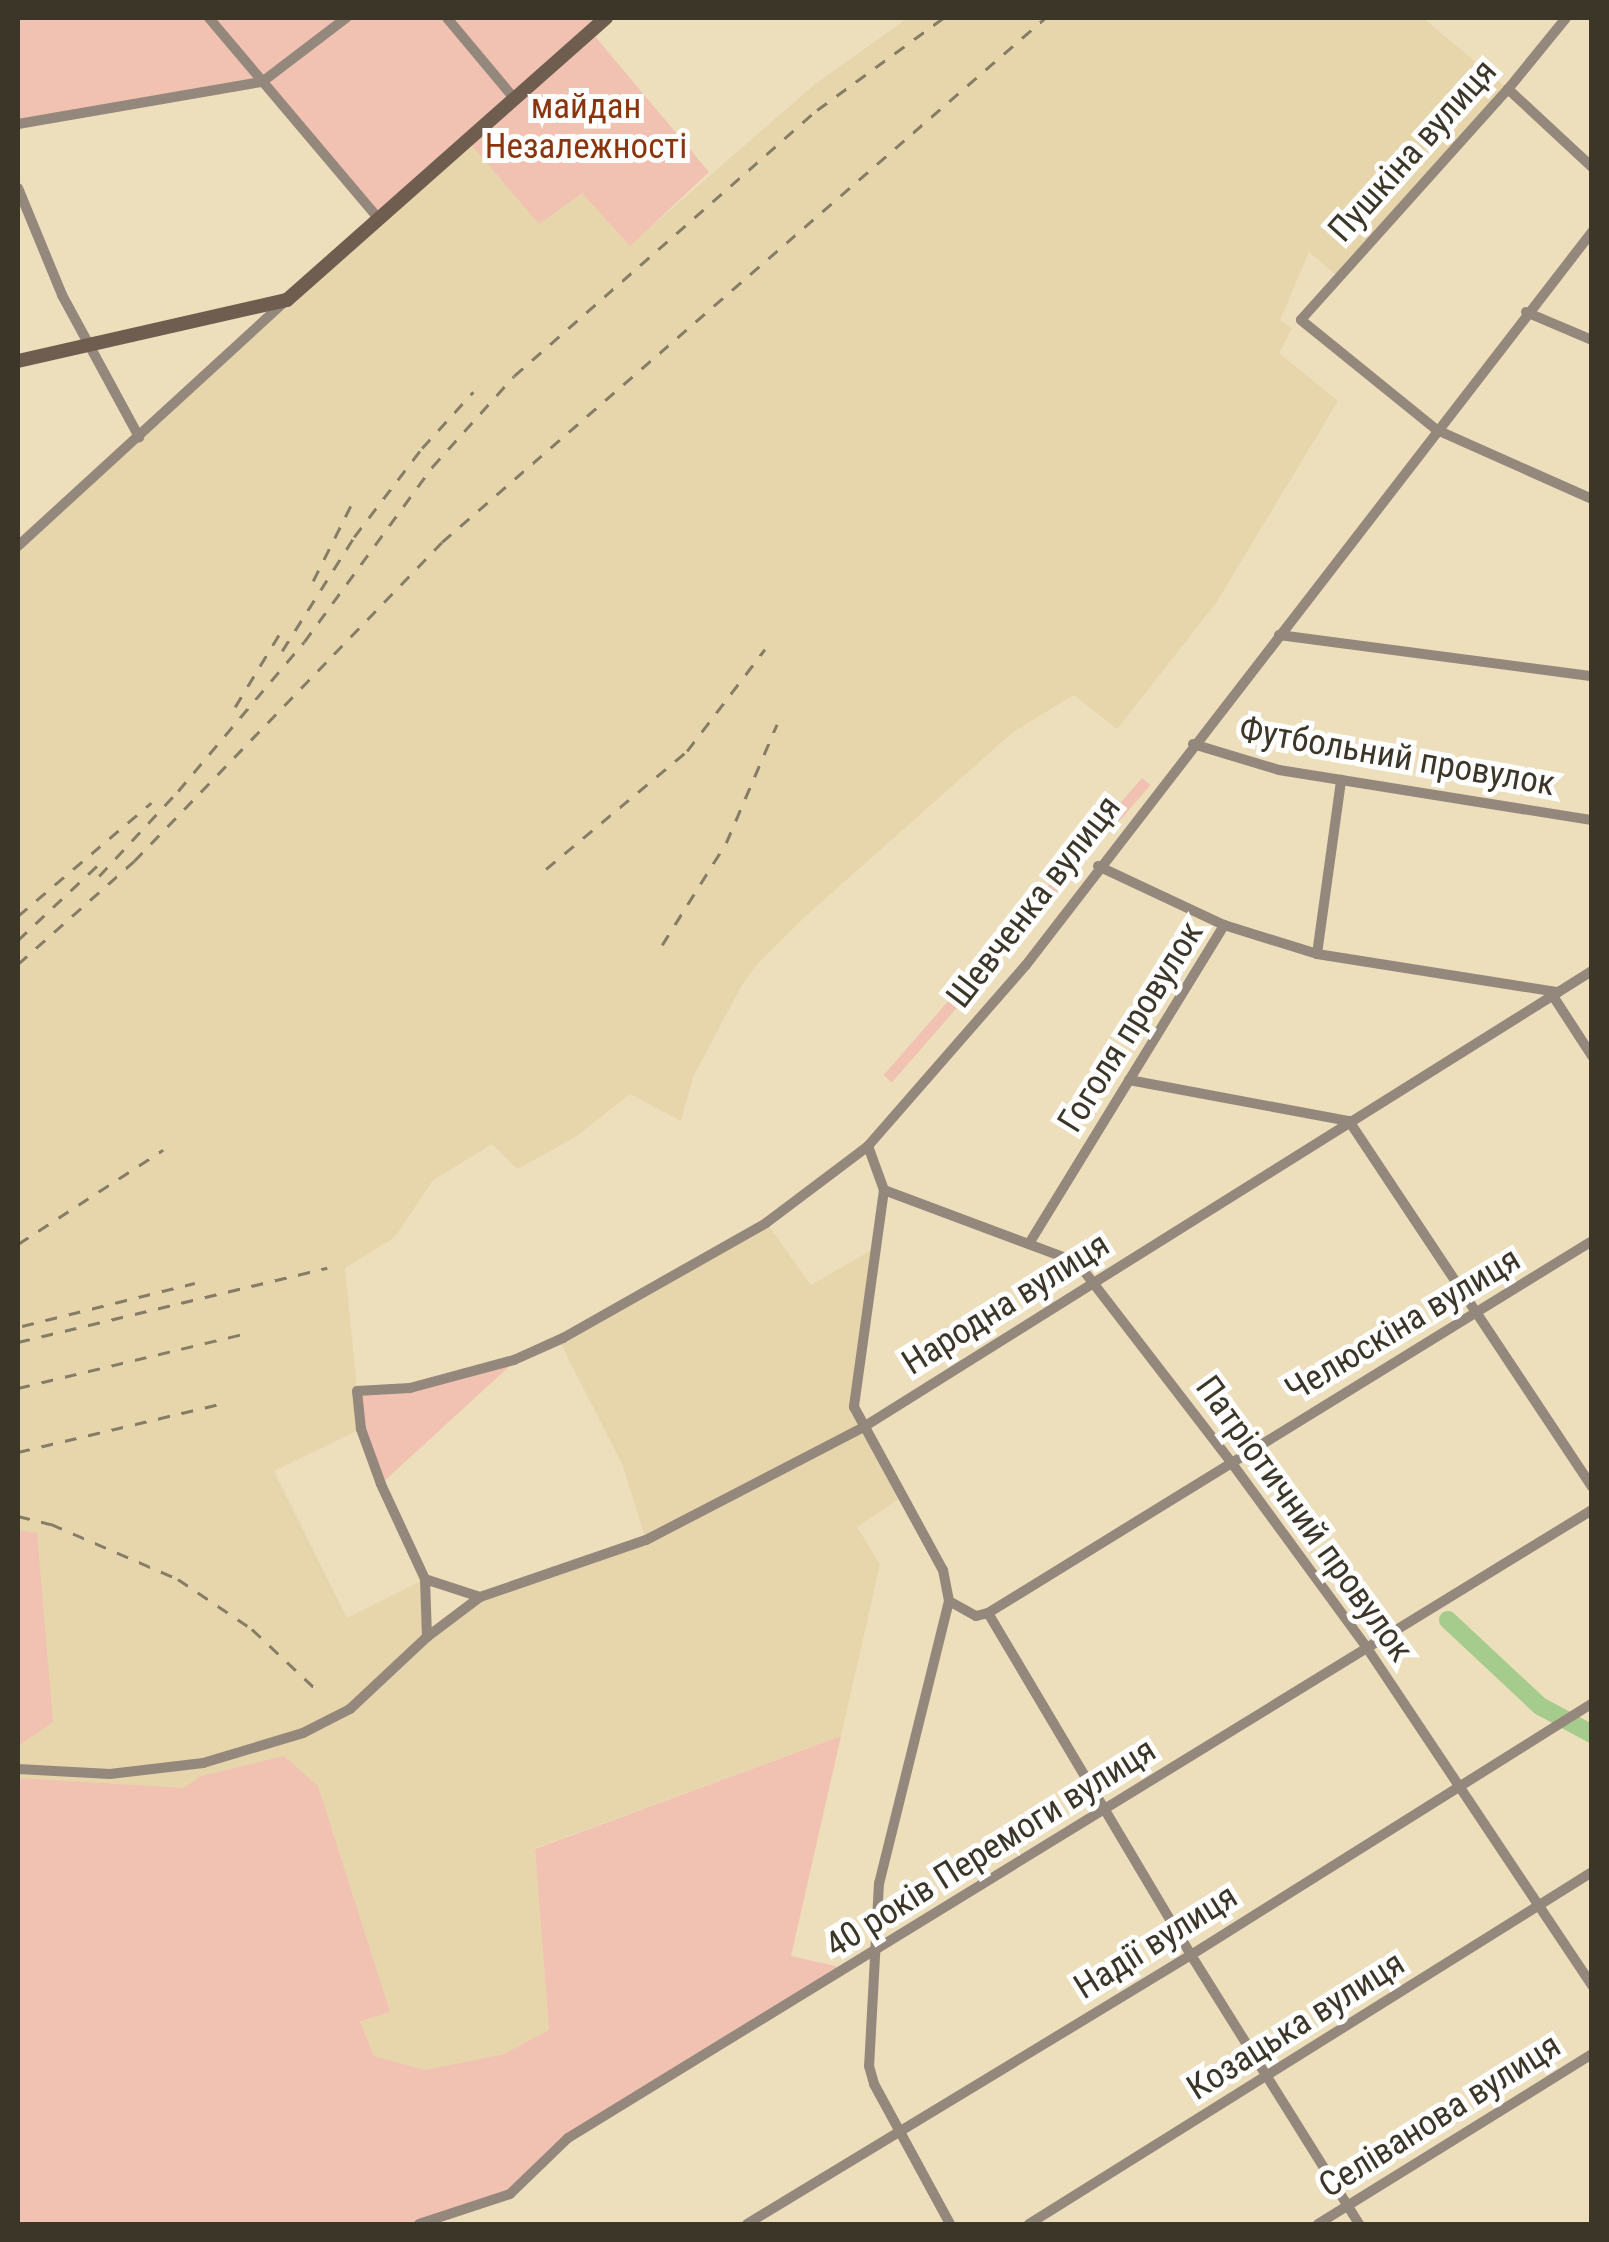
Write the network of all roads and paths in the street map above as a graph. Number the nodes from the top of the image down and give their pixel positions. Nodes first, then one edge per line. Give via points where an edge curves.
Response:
1 (210, 18) edge
2 (346, 18) edge
3 (447, 18) edge
4 (606, 18) edge
5 (1566, 18) edge
6 (262, 82) junction
7 (1508, 88) junction
8 (513, 97) junction
9 (18, 124) edge
10 (1592, 167) edge
11 (18, 188) edge
12 (378, 218) junction
13 (1592, 232) edge
14 (287, 300) junction
15 (1526, 312) junction
16 (1592, 340) edge
17 (86, 344) junction
18 (18, 360) edge
19 (1437, 430) junction
20 (138, 437) junction
21 (1590, 495) edge
22 (18, 546) edge
23 (1279, 635) junction
24 (1592, 676) edge
25 (1193, 744) junction
26 (1341, 780) junction
27 (1592, 820) edge
28 (1098, 866) junction
29 (1224, 925) junction
30 (1318, 954) junction
31 (1592, 971) edge
32 (1556, 994) junction
33 (1592, 1056) edge
34 (1129, 1080) junction
35 (1349, 1121) junction
36 (868, 1146) junction
37 (884, 1190) junction
38 (1592, 1241) edge
39 (1030, 1242) junction
40 (1093, 1282) junction
41 (1478, 1312) junction
42 (862, 1428) junction
43 (1232, 1462) junction
44 (1592, 1487) edge
45 (1592, 1510) edge
46 (425, 1579) junction
47 (480, 1598) junction
48 (950, 1601) junction
49 (988, 1613) junction
50 (427, 1636) junction
51 (1367, 1648) junction
52 (1592, 1703) edge
53 (18, 1769) edge
54 (1456, 1785) junction
55 (1107, 1808) junction
56 (1592, 1872) edge
57 (1537, 1904) junction
58 (875, 1952) junction
59 (1191, 1955) junction
60 (1592, 1986) edge
61 (1592, 2054) edge
62 (1269, 2078) junction
63 (901, 2130) junction
64 (1348, 2206) junction
65 (419, 2224) edge
66 (747, 2224) edge
67 (950, 2224) edge
68 (1030, 2224) edge
69 (1318, 2224) edge
70 (1360, 2224) edge

1 - 6 street
2 - 6 street
3 - 8 street
4 - 8 main road
5 - 7 street, Пушкіна вулиця
6 - 9 street
6 - 12 street
7 - 10 street
7 - 19 street, Пушкіна вулиця via 1301,320
8 - 12 main road
11 - 17 street
12 - 14 main road
13 - 15 street, Шевченка вулиця
14 - 17 main road
14 - 20 street
15 - 16 street
15 - 19 street, Шевченка вулиця
17 - 18 main road
17 - 20 street
19 - 21 street
19 - 23 street, Шевченка вулиця
20 - 22 street
23 - 24 street
23 - 25 street, Шевченка вулиця
25 - 26 street, Футбольний провулок
25 - 28 street, Шевченка вулиця
26 - 27 street, Футбольний провулок
26 - 30 street
28 - 29 street
28 - 36 street, Шевченка вулиця via 1026,965
29 - 30 street, Гоголя провулок
29 - 34 street, Гоголя провулок
30 - 32 street, Гоголя провулок
31 - 32 street, Народна вулиця
32 - 33 street
32 - 35 street, Народна вулиця
34 - 35 street
34 - 39 street, Гоголя провулок
35 - 40 street, Народна вулиця
35 - 41 street
36 - 37 street
36 - 46 street, Шевченка вулиця via 766,1223 563,1338 514,1360 410,1388 357,1391 361,1428
37 - 39 street, Патріотичний провулок
37 - 42 street via 854,1407
38 - 41 street, Челюскіна вулиця
39 - 40 street, Патріотичний провулок via 1077,1262
40 - 42 street, Народна вулиця
40 - 43 street, Патріотичний провулок
41 - 43 street, Челюскіна вулиця
41 - 44 street
42 - 47 street, Народна вулиця via 646,1540
42 - 48 street via 905,1495 943,1570
43 - 49 street, Челюскіна вулиця
43 - 51 street, Патріотичний провулок
45 - 51 street, 40 років Перемоги вулиця
46 - 47 street
46 - 50 street
47 - 50 street, Народна вулиця
48 - 49 street via 976,1616
48 - 58 street via 879,1884
49 - 55 street
50 - 53 street, Народна вулиця via 350,1709 302,1733 185,1765 110,1774
51 - 54 street, Патріотичний провулок
51 - 55 street, 40 років Перемоги вулиця
52 - 54 street, Надії вулиця
54 - 57 street, Патріотичний провулок
54 - 59 street, Надії вулиця
55 - 58 street, 40 років Перемоги вулиця
55 - 59 street
56 - 57 street, Козацька вулиця
57 - 60 street, Патріотичний провулок
57 - 62 street, Козацька вулиця
58 - 63 street via 869,2066
58 - 65 street, 40 років Перемоги вулиця via 568,2138 510,2194
59 - 62 street
59 - 63 street, Надії вулиця
61 - 64 street, Селіванова вулиця
62 - 64 street
62 - 68 street, Козацька вулиця
63 - 66 street, Надії вулиця
63 - 67 street
64 - 69 street, Селіванова вулиця
64 - 70 street

